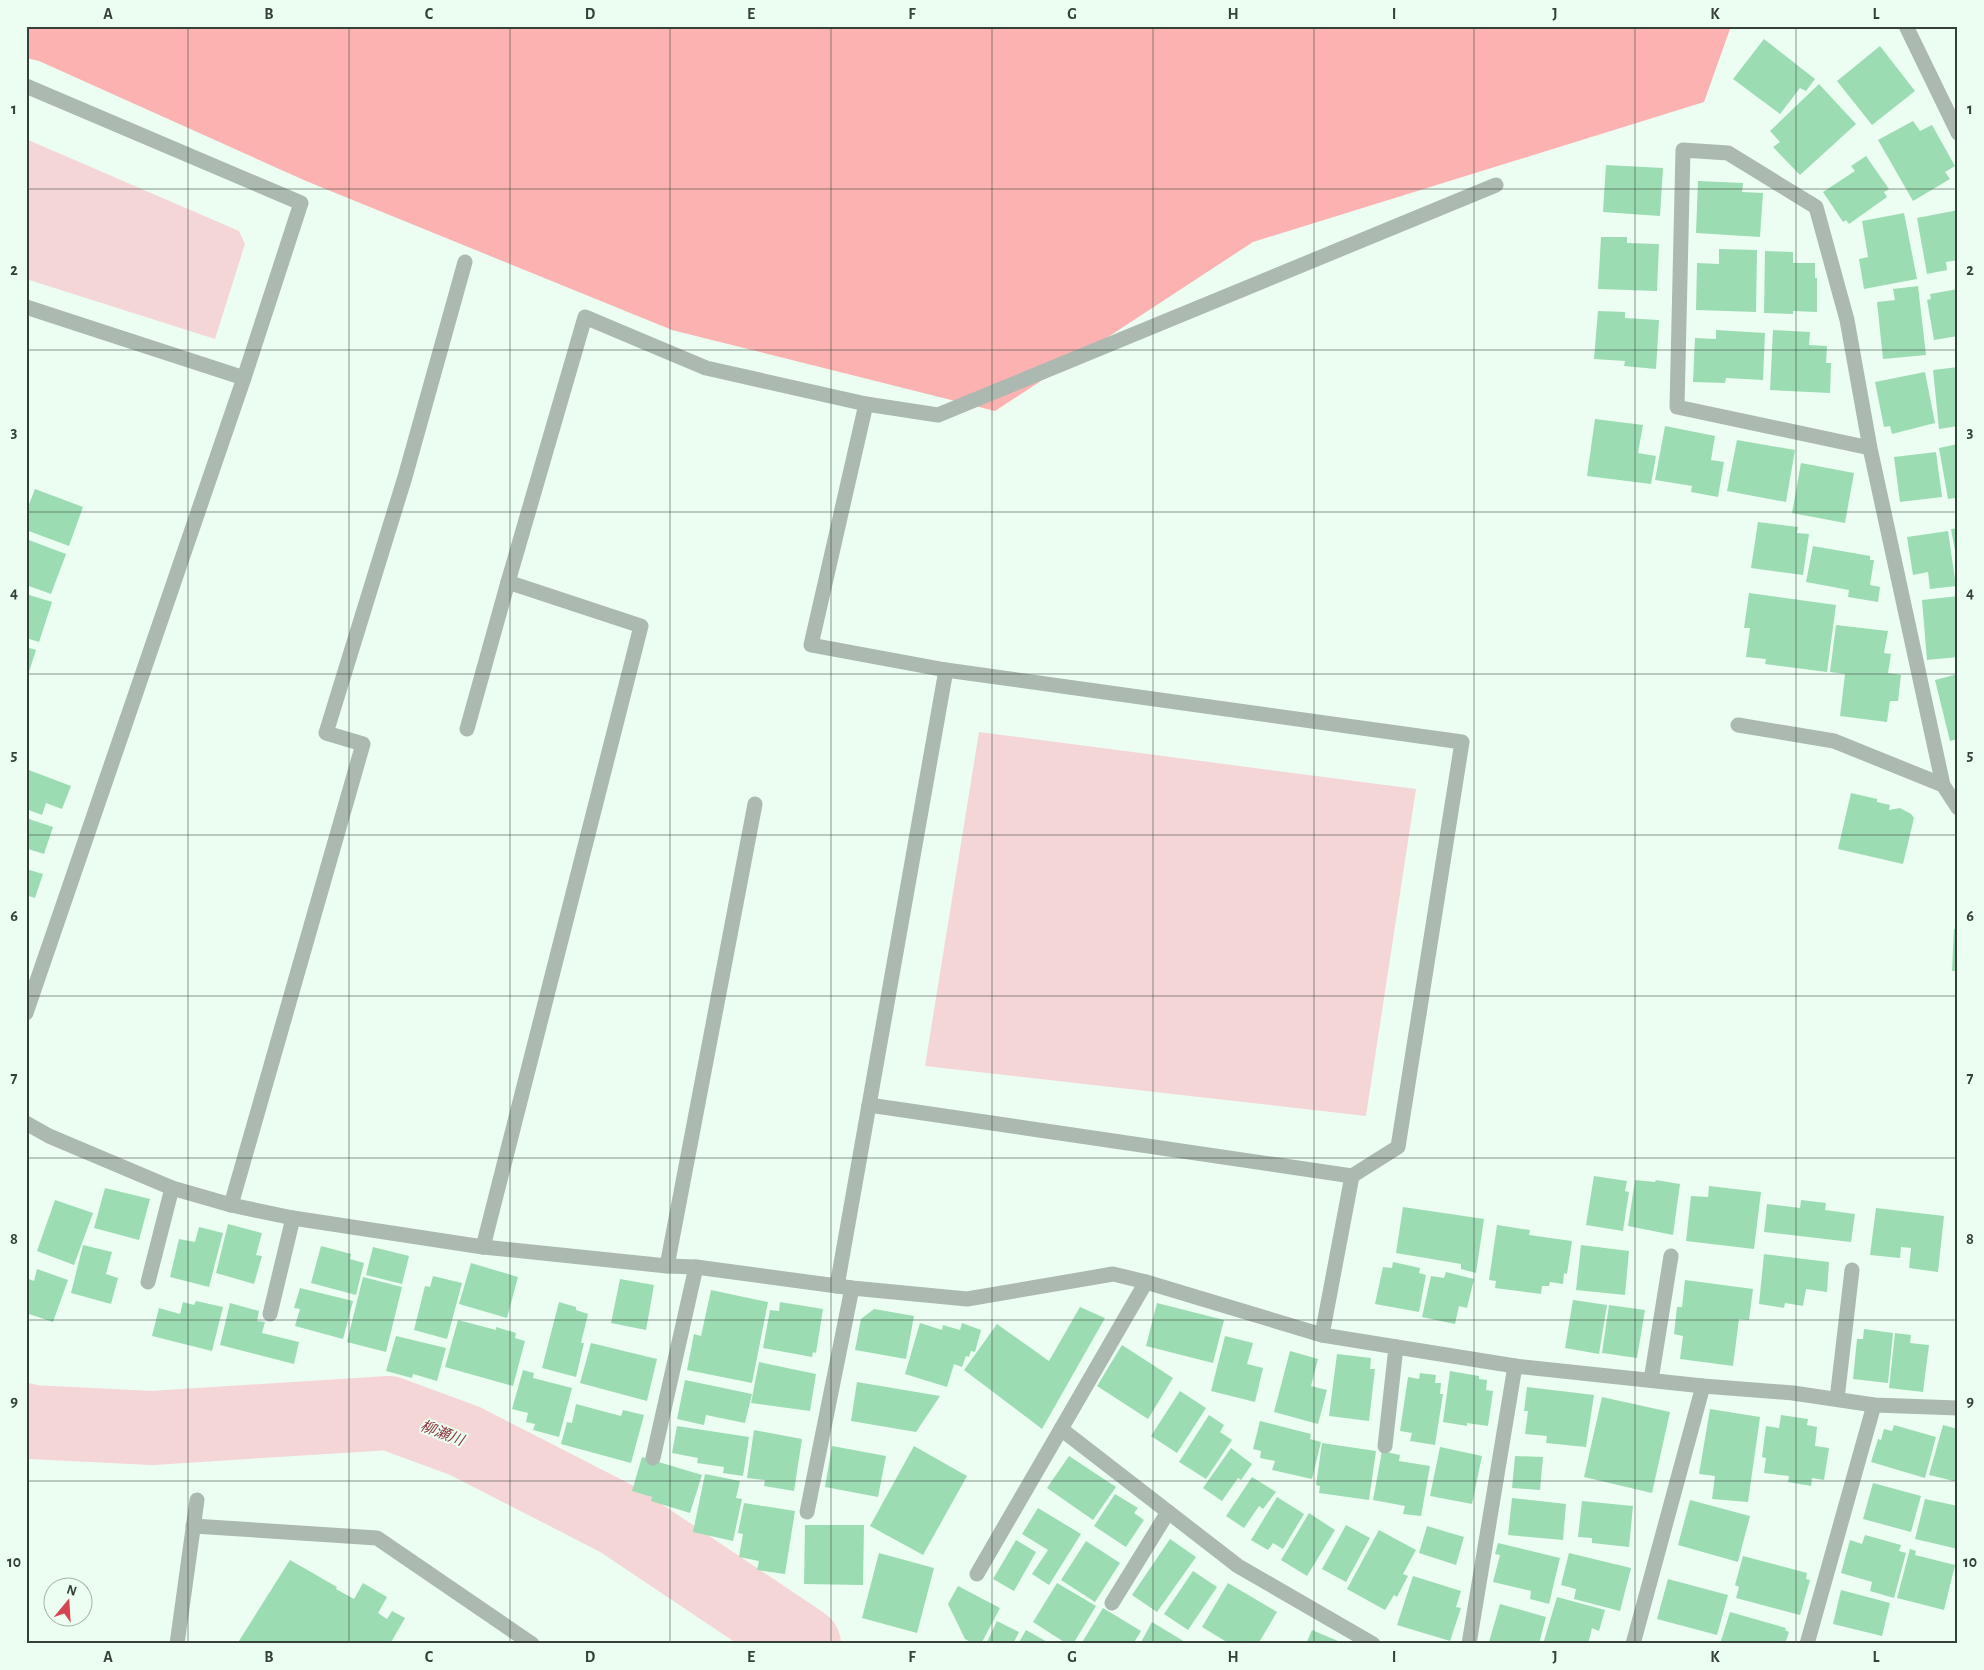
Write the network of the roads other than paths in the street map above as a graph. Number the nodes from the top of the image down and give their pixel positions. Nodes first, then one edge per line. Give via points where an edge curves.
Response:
1 (1906, 26) edge
2 (26, 86) edge
3 (1958, 133) edge
4 (1496, 186) dead end
5 (465, 262) dead end
6 (26, 307) edge
7 (244, 378) junction
8 (866, 404) junction
9 (1870, 448) junction
10 (508, 582) junction
11 (946, 670) junction
12 (1738, 724) dead end
13 (466, 729) dead end
14 (1943, 785) junction
15 (755, 804) dead end
16 (1958, 808) edge
17 (26, 1013) edge
18 (869, 1105) junction
19 (26, 1122) edge
20 (1352, 1176) junction
21 (172, 1188) junction
22 (231, 1205) junction
23 (293, 1218) junction
24 (483, 1247) junction
25 (1672, 1256) dead end
26 (667, 1266) junction
27 (696, 1266) junction
28 (1852, 1270) dead end
29 (148, 1282) dead end
30 (1146, 1282) junction
31 (845, 1287) junction
32 (270, 1314) dead end
33 (1322, 1335) junction
34 (1396, 1347) junction
35 (1515, 1366) junction
36 (1651, 1380) junction
37 (1703, 1386) junction
38 (1837, 1400) junction
39 (1874, 1405) junction
40 (1958, 1408) edge
41 (1061, 1429) junction
42 (1385, 1446) dead end
43 (653, 1458) dead end
44 (196, 1500) dead end
45 (807, 1512) dead end
46 (1168, 1512) junction
47 (194, 1526) junction
48 (977, 1574) dead end
49 (1112, 1603) dead end
50 (178, 1644) edge
51 (532, 1644) edge
52 (1373, 1644) edge
53 (1469, 1644) edge
54 (1633, 1644) edge
55 (1807, 1644) edge

1 - 3 street
2 - 7 street via 301,203
4 - 8 street via 938,415
5 - 22 street via 405,477 326,732 363,744
6 - 7 street
7 - 17 street
8 - 10 street via 706,368 584,317
8 - 11 street via 811,645
9 - 9 street via 1847,320 1816,207 1728,153 1683,150 1678,406
9 - 14 street
10 - 13 street
10 - 24 street via 641,626
11 - 18 street
11 - 20 street via 1462,742 1398,1147
12 - 14 street via 1834,741
14 - 16 street
15 - 26 street
18 - 20 street
18 - 31 street
19 - 21 street via 49,1136
20 - 33 street
21 - 22 street
21 - 29 street
22 - 23 street
23 - 24 street
23 - 32 street
24 - 26 street
25 - 36 street
26 - 27 street
27 - 31 street
27 - 43 street
28 - 38 street
30 - 31 street via 1113,1274 967,1299
30 - 33 street
30 - 41 street
31 - 45 street
33 - 34 street
34 - 35 street
34 - 42 street
35 - 36 street
35 - 53 street
36 - 37 street
37 - 38 street
37 - 54 street
38 - 39 street
39 - 40 street
39 - 55 street
41 - 46 street
41 - 48 street
44 - 47 street
46 - 49 street
46 - 52 street via 1238,1566
47 - 50 street
47 - 51 street via 377,1538

